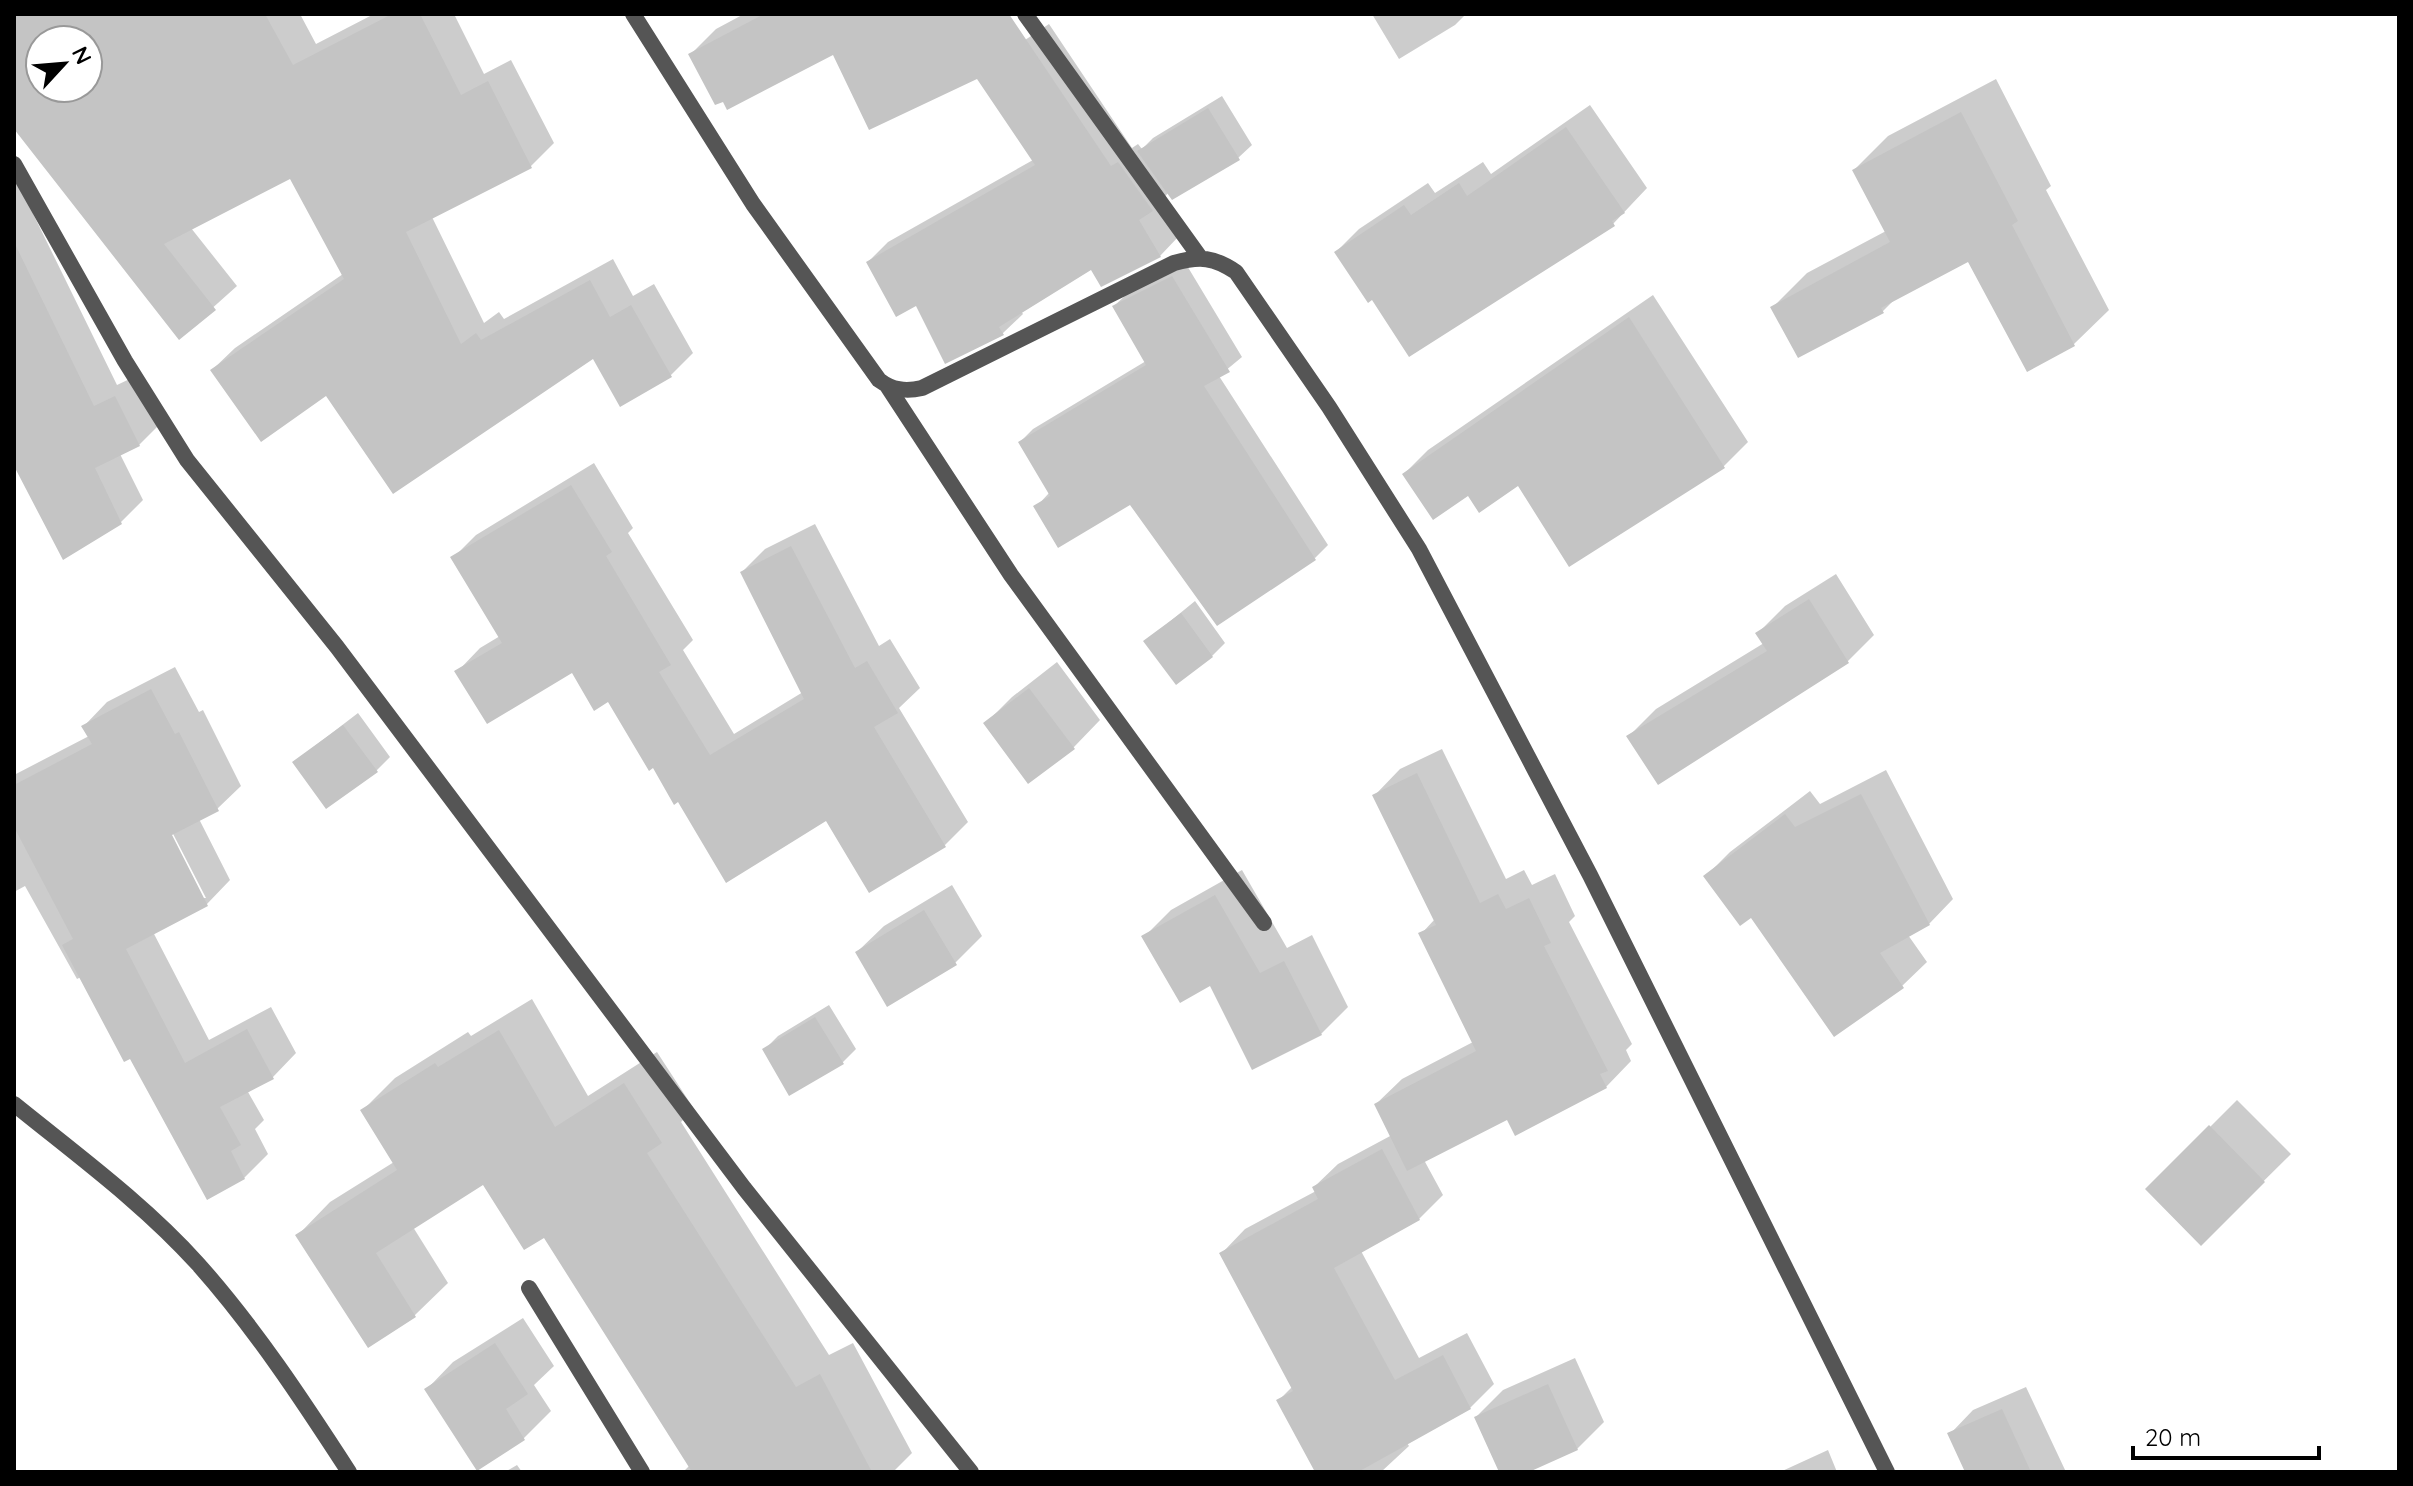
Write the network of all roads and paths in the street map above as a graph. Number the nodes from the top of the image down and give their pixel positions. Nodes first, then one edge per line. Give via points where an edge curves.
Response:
1 (633, 14) edge
2 (1025, 14) edge
3 (14, 164) edge
4 (1199, 256) junction
5 (888, 387) junction
6 (1264, 923) dead end
7 (14, 1104) edge
8 (529, 1288) dead end
9 (349, 1472) edge
10 (642, 1472) edge
11 (971, 1472) edge
12 (1887, 1472) edge

1 - 5 street via 753,204
2 - 4 street
3 - 11 street via 187,460 337,647 744,1188
4 - 5 street via 1174,263 922,388
4 - 12 street via 1219,260 1236,272 1419,549 1590,875
5 - 6 street via 1011,575
7 - 9 street via 135,1203 198,1264 261,1343
8 - 10 street

